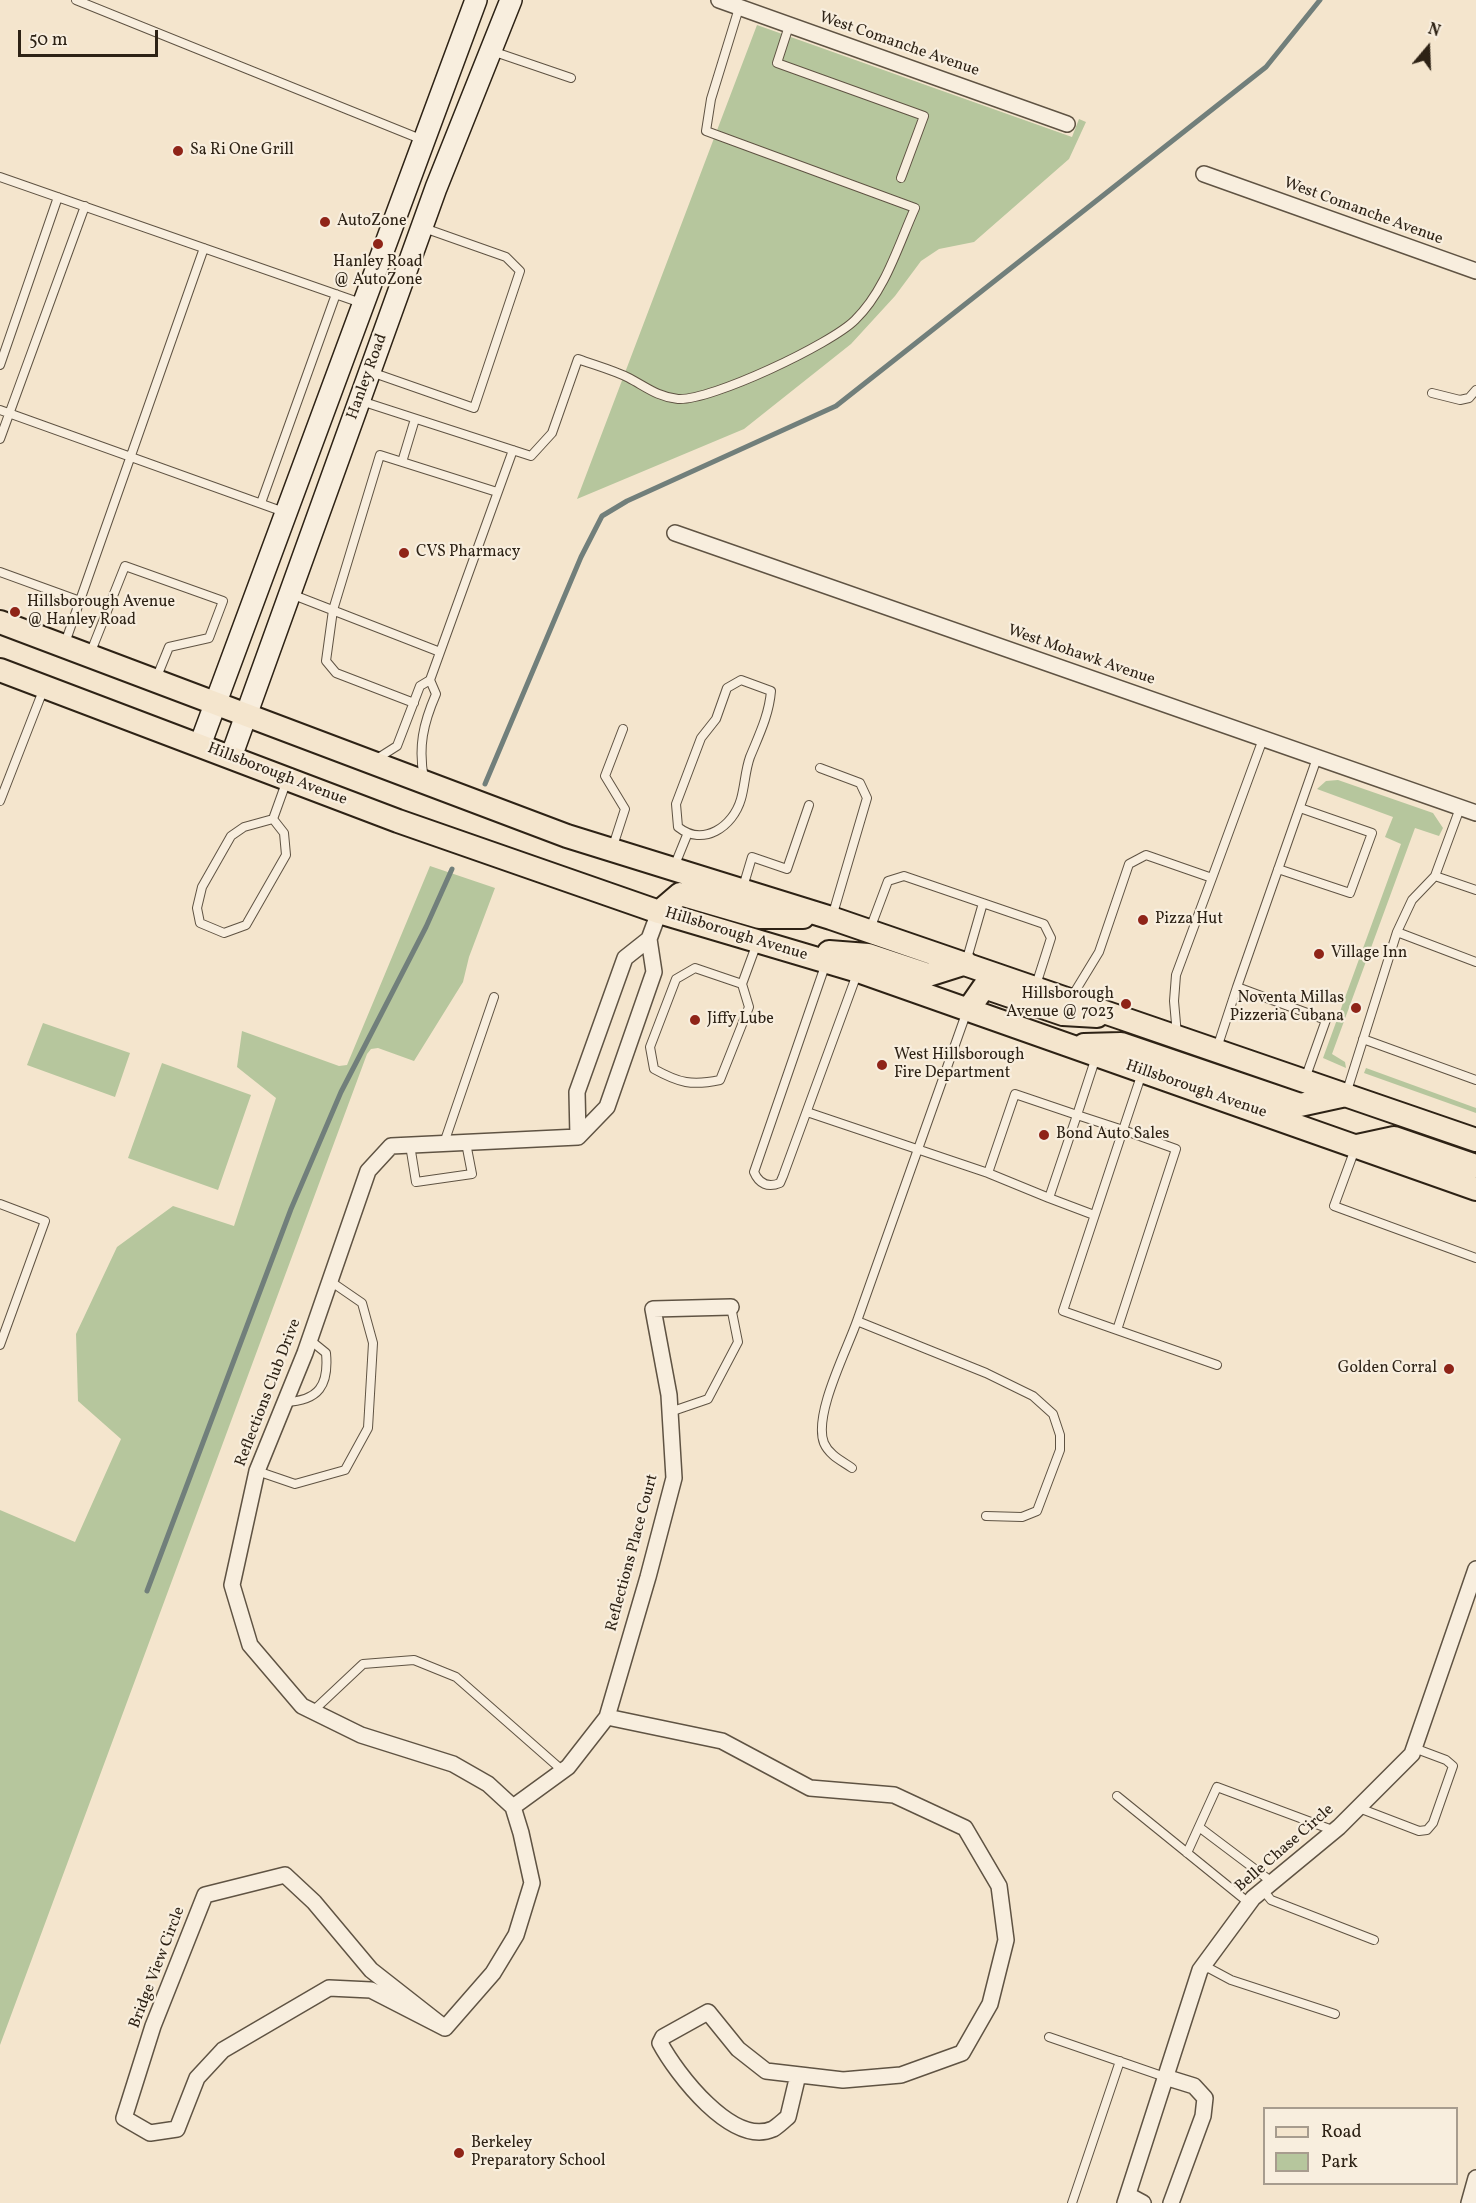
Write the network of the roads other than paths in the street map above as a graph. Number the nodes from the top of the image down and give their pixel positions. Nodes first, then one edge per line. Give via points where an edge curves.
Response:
1 (76, 0) edge
2 (476, 0) edge
3 (511, 0) edge
4 (719, 0) edge
5 (739, 8) junction
6 (789, 26) junction
7 (490, 51) junction
8 (571, 78) dead end
9 (1067, 124) dead end
10 (423, 140) junction
11 (1204, 174) dead end
12 (0, 177) edge
13 (901, 178) dead end
14 (58, 197) junction
15 (85, 206) junction
16 (422, 227) junction
17 (204, 248) junction
18 (1476, 271) edge
19 (336, 294) junction
20 (362, 303) junction
21 (391, 313) junction
22 (0, 365) edge
23 (370, 372) junction
24 (1476, 390) edge
25 (329, 391) junction
26 (1432, 393) dead end
27 (359, 401) junction
28 (0, 411) edge
29 (9, 414) junction
30 (415, 419) junction
31 (0, 438) edge
32 (513, 450) junction
33 (130, 457) junction
34 (402, 462) junction
35 (497, 492) junction
36 (261, 503) junction
37 (285, 512) junction
38 (675, 533) dead end
39 (0, 572) edge
40 (290, 593) junction
41 (80, 601) junction
42 (333, 610) junction
43 (0, 622) edge
44 (64, 646) junction
45 (440, 652) junction
46 (90, 656) junction
47 (0, 670) edge
48 (430, 680) junction
49 (155, 681) junction
50 (45, 687) junction
51 (414, 703) junction
52 (215, 704) junction
53 (246, 716) junction
54 (623, 729) dead end
55 (1263, 739) junction
56 (200, 745) junction
57 (231, 757) junction
58 (1317, 758) junction
59 (371, 763) junction
60 (820, 768) dead end
61 (287, 779) junction
62 (425, 783) junction
63 (0, 801) edge
64 (809, 804) dead end
65 (1300, 808) junction
66 (1460, 808) junction
67 (1476, 813) edge
68 (273, 819) junction
69 (687, 835) junction
70 (611, 850) junction
71 (1278, 869) junction
72 (673, 870) junction
73 (1436, 876) junction
74 (1212, 878) junction
75 (1476, 890) edge
76 (741, 891) junction
77 (983, 903) junction
78 (659, 912) junction
79 (831, 918) junction
80 (870, 931) junction
81 (1397, 932) junction
82 (649, 939) junction
83 (758, 941) junction
84 (782, 948) junction
85 (827, 962) junction
86 (1476, 962) edge
87 (966, 963) junction
88 (858, 971) junction
89 (742, 984) junction
90 (1036, 987) junction
91 (1237, 987) junction
92 (494, 997) dead end
93 (1070, 999) junction
94 (968, 1010) junction
95 (1124, 1018) junction
96 (1177, 1036) junction
97 (1363, 1039) junction
98 (1071, 1046) junction
99 (1216, 1050) junction
100 (1097, 1055) junction
101 (1143, 1071) junction
102 (1304, 1080) junction
103 (1476, 1080) edge
104 (1346, 1095) junction
105 (807, 1112) junction
106 (1077, 1115) junction
107 (1123, 1130) junction
108 (578, 1137) junction
109 (1476, 1140) edge
110 (444, 1143) junction
111 (466, 1143) junction
112 (410, 1145) junction
113 (1356, 1146) junction
114 (918, 1149) junction
115 (1476, 1166) edge
116 (988, 1173) junction
117 (1476, 1189) edge
118 (1049, 1198) junction
119 (0, 1204) edge
120 (1094, 1215) junction
121 (1476, 1258) edge
122 (330, 1281) junction
123 (731, 1307) joint
124 (857, 1322) junction
125 (1117, 1330) junction
126 (310, 1340) junction
127 (0, 1345) edge
128 (1217, 1365) dead end
129 (285, 1402) junction
130 (670, 1412) junction
131 (852, 1468) dead end
132 (257, 1471) junction
133 (986, 1516) dead end
134 (1476, 1569) edge
135 (313, 1712) junction
136 (608, 1717) junction
137 (1414, 1748) junction
138 (563, 1771) junction
139 (1117, 1796) dead end
140 (513, 1807) junction
141 (1359, 1808) junction
142 (1199, 1827) junction
143 (1335, 1831) junction
144 (1187, 1853) junction
145 (1267, 1886) junction
146 (1249, 1903) junction
147 (1374, 1940) dead end
148 (1203, 1965) junction
149 (1335, 2014) dead end
150 (445, 2028) junction
151 (1049, 2037) dead end
152 (1120, 2061) junction
153 (798, 2074) junction
154 (1166, 2077) junction
155 (1476, 2178) edge
156 (1127, 2199) edge
157 (1072, 2203) edge
158 (1143, 2203) edge
159 (1171, 2203) edge
160 (1469, 2203) edge

1 - 10 lane
2 - 10 main road, Hanley Road
3 - 7 main road, Hanley Road
4 - 5 street, West Comanche Avenue
5 - 6 street, West Comanche Avenue
5 - 32 lane via 711,99 706,131 915,208 883,282 855,321 811,349 739,383 682,399 660,396 627,377 578,359 552,433 531,456
6 - 9 street, West Comanche Avenue
6 - 13 lane via 777,63 924,116
7 - 8 lane
7 - 16 main road, Hanley Road
10 - 20 main road, Hanley Road
11 - 18 street, West Comanche Avenue
12 - 14 lane
14 - 15 lane
14 - 22 lane
15 - 17 lane
15 - 29 lane
16 - 21 main road, Hanley Road
16 - 23 lane via 506,257 520,271 474,408
17 - 19 lane
17 - 33 lane
19 - 20 lane
19 - 36 lane
20 - 21 main road
20 - 25 main road, Hanley Road
21 - 23 main road, Hanley Road
23 - 27 main road, Hanley Road
24 - 26 lane via 1469,398 1460,400
25 - 27 main road
25 - 37 main road, Hanley Road
27 - 30 lane
27 - 40 main road, Hanley Road
28 - 29 lane
29 - 31 lane
29 - 33 lane
30 - 32 lane
30 - 34 lane
32 - 35 lane
33 - 36 lane
33 - 41 lane
34 - 35 lane
34 - 42 lane via 380,455
35 - 45 lane
36 - 37 lane
37 - 52 main road, Hanley Road
38 - 55 street, West Mohawk Avenue
39 - 41 lane
40 - 42 lane
40 - 53 main road, Hanley Road
41 - 44 lane
42 - 45 lane
42 - 51 lane via 326,661 336,673
43 - 44 main road
44 - 46 main road
45 - 48 lane
46 - 49 main road
46 - 49 lane via 125,566 223,601 209,638 169,647
47 - 50 main road, Hillsborough Avenue
48 - 51 lane via 420,686
48 - 62 lane via 436,694 420,742
49 - 52 main road
50 - 56 main road, Hillsborough Avenue
50 - 63 lane
51 - 59 lane via 397,746
52 - 53 main road
52 - 56 main road, Hanley Road
53 - 57 main road, Hanley Road
53 - 59 main road
54 - 70 lane via 605,776 625,809
55 - 58 street, West Mohawk Avenue
55 - 74 lane
56 - 57 main road, Hillsborough Avenue
57 - 61 main road, Hillsborough Avenue
58 - 65 lane
58 - 66 street, West Mohawk Avenue
59 - 62 main road
60 - 79 lane via 860,783 867,798
61 - 68 lane
61 - 78 main road, Hillsborough Avenue
62 - 70 main road
64 - 76 lane via 787,869 752,858
65 - 71 lane
65 - 71 lane via 1372,833 1350,893
66 - 67 street, West Mohawk Avenue
66 - 73 lane
68 - 68 lane via 244,827 231,837 202,887 197,908 200,923 224,933 246,925 286,855 284,833
69 - 69 lane via 710,836 728,823 741,801 749,759 770,707 771,691 741,680 728,688 716,719 701,738 676,804 678,827
69 - 72 lane
70 - 72 main road
71 - 91 lane
72 - 76 main road
73 - 75 lane
73 - 81 lane via 1412,900
74 - 93 lane via 1146,855 1129,864 1099,952
74 - 96 lane via 1176,975
76 - 79 main road
77 - 80 lane via 904,876 888,881
77 - 87 lane
77 - 90 lane via 1044,924 1051,938
78 - 79 main road via 680,894 759,916
78 - 82 street
78 - 83 main road, Hillsborough Avenue
79 - 80 main road
80 - 87 main road
81 - 86 lane
81 - 97 lane
82 - 108 street via 625,958 597,1036 577,1092
82 - 108 street via 654,972 607,1107
83 - 84 main road, Hillsborough Avenue
83 - 89 lane
84 - 85 main road, Hillsborough Avenue
84 - 87 main road via 868,955 928,975
85 - 88 main road, Hillsborough Avenue
85 - 105 lane via 754,1172 758,1180 766,1185 780,1183
87 - 90 main road
88 - 94 main road, Hillsborough Avenue
88 - 105 lane
89 - 89 lane via 749,1007 720,1080 698,1085 654,1069 650,1047 676,979 695,968
90 - 93 main road
91 - 99 lane
91 - 102 lane via 1326,1020
92 - 110 lane
93 - 95 main road
94 - 95 main road via 984,987 1063,1014
94 - 98 main road, Hillsborough Avenue
94 - 114 lane
95 - 96 main road
96 - 99 main road
97 - 103 lane
97 - 104 lane
98 - 100 main road, Hillsborough Avenue
98 - 104 main road via 1121,1044 1299,1104
99 - 102 main road
100 - 101 main road, Hillsborough Avenue
100 - 106 lane
101 - 107 lane
101 - 113 main road, Hillsborough Avenue
102 - 104 main road
104 - 109 main road
105 - 114 lane
106 - 107 lane
106 - 116 lane via 1015,1094
106 - 118 lane
107 - 120 lane
107 - 125 lane via 1176,1149
108 - 111 street, Reflections Club Drive
110 - 111 street, Reflections Club Drive
110 - 112 street, Reflections Club Drive
111 - 112 lane via 472,1174 416,1182
112 - 122 street, Reflections Club Drive via 391,1146 368,1171
113 - 115 main road via 1394,1138
113 - 117 main road, Hillsborough Avenue
113 - 121 lane via 1334,1206
114 - 116 lane
114 - 124 lane
116 - 118 lane
118 - 120 lane
119 - 127 lane via 45,1221
120 - 125 lane via 1063,1311
122 - 126 street, Reflections Club Drive
122 - 132 lane via 362,1303 373,1342 368,1428 345,1470 295,1484
123 - 130 lane via 738,1342 708,1399
123 - 130 street, Reflections Place Court via 653,1309
124 - 131 lane via 821,1428 831,1454
124 - 133 lane via 986,1373 1033,1396 1053,1414 1060,1450 1036,1511 1022,1517
125 - 128 lane
126 - 129 street, Reflections Club Drive
126 - 129 lane via 326,1353 327,1371 320,1390 302,1402
129 - 132 street, Reflections Club Drive
130 - 136 street, Reflections Place Court via 674,1478
132 - 135 street, Reflections Club Drive via 232,1585 250,1645 302,1706
134 - 137 street, Belle Chase Circle
135 - 138 lane via 363,1664 414,1660 456,1677
135 - 140 street, Reflections Club Drive via 362,1735 453,1764 488,1784
136 - 138 street, Reflections Place Court
136 - 153 street via 722,1741 810,1788 894,1795 965,1828 999,1886 1006,1940 990,2004 962,2053 901,2075 843,2080
137 - 141 street, Belle Chase Circle
137 - 141 lane via 1453,1766 1427,1830 1419,1832
138 - 140 street, Reflections Place Court
139 - 144 lane
140 - 150 street, Reflections Club Drive via 532,1883 516,1935 493,1973
141 - 143 street, Belle Chase Circle
142 - 143 lane via 1216,1787
142 - 144 lane
142 - 145 lane via 1224,1843
143 - 145 street, Belle Chase Circle
144 - 146 lane
145 - 146 street, Belle Chase Circle
145 - 147 lane via 1271,1900
146 - 148 street, Belle Chase Circle
148 - 149 lane via 1231,1980
148 - 154 street, Belle Chase Circle
150 - 150 street, Bridge View Circle via 371,1970 314,1902 285,1875 230,1887 205,1895 153,2026 124,2118 150,2133 177,2128 197,2078 223,2050 329,1988 371,1990
151 - 152 lane
152 - 154 lane
152 - 157 lane
153 - 153 street via 766,2071 738,2049 708,2012 663,2037 660,2043 684,2082 717,2113 749,2131 772,2129 788,2117
154 - 156 street, Belle Chase Circle
154 - 159 street via 1194,2086 1205,2098 1203,2116
155 - 160 street
156 - 158 street

